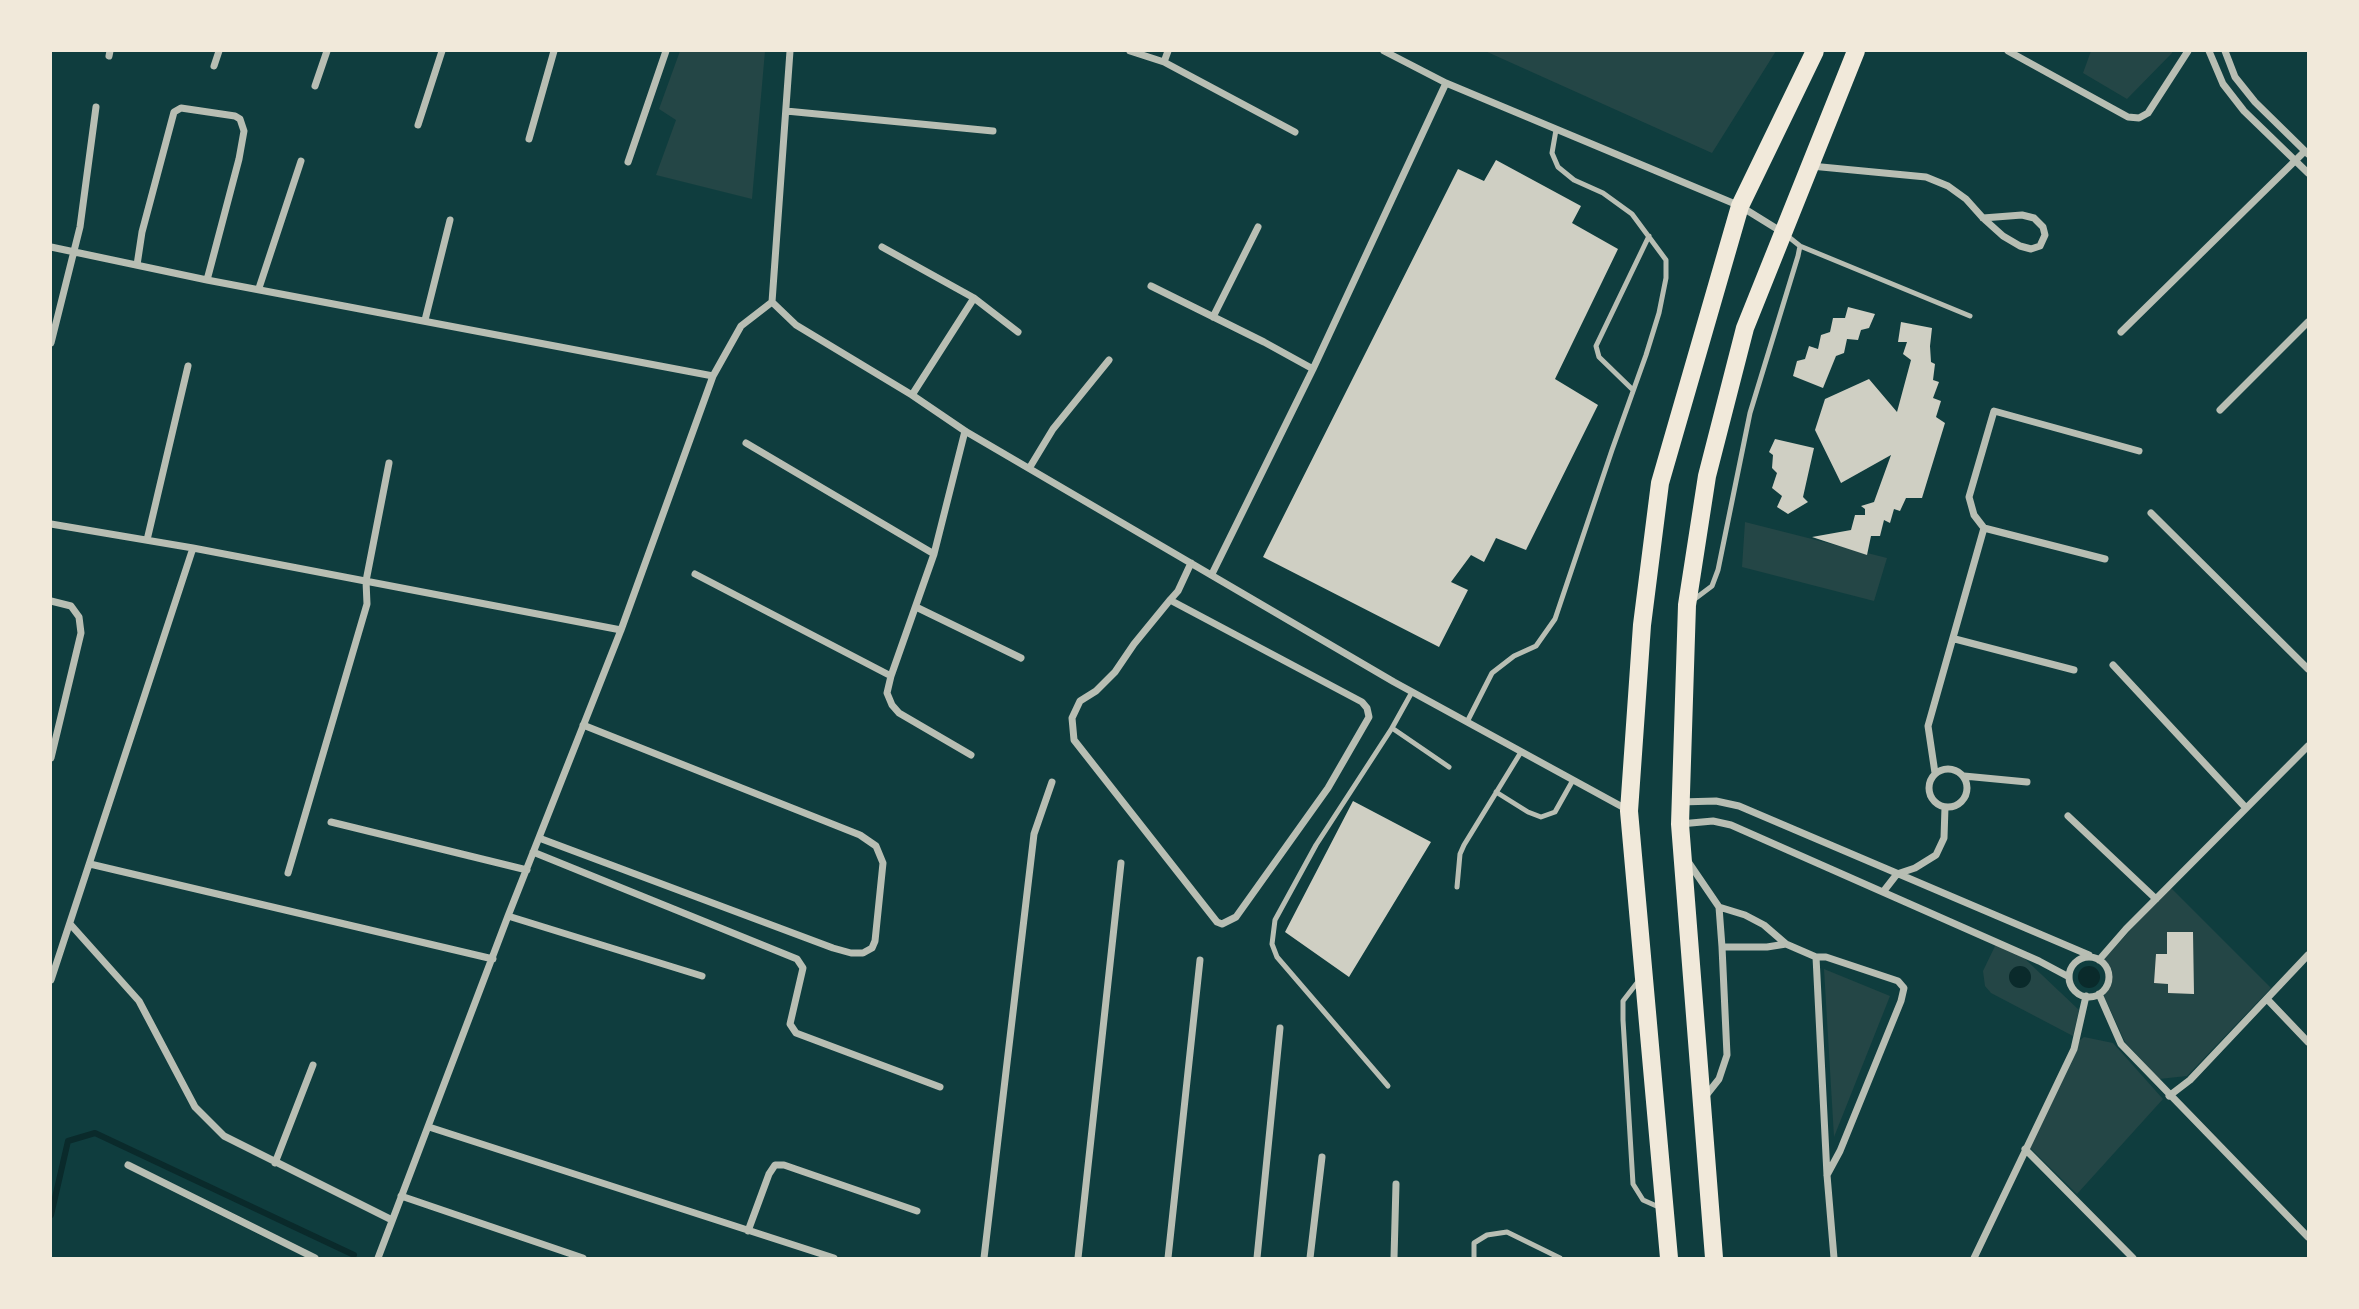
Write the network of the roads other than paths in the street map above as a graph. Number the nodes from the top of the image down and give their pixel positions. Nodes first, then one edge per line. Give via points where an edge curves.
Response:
1 (219, 51) edge
2 (327, 51) edge
3 (442, 51) edge
4 (554, 51) edge
5 (667, 51) edge
6 (790, 51) edge
7 (1130, 51) edge
8 (1168, 51) edge
9 (1384, 51) edge
10 (1815, 51) edge
11 (1856, 51) edge
12 (2008, 51) edge
13 (2189, 51) edge
14 (2209, 51) edge
15 (2225, 51) edge
16 (1164, 62) junction
17 (214, 66) dead end
18 (1446, 83) junction
19 (315, 86) dead end
20 (96, 107) dead end
21 (786, 111) junction
22 (418, 125) dead end
23 (1556, 130) junction
24 (993, 131) dead end
25 (1295, 132) dead end
26 (528, 139) dead end
27 (2307, 153) edge
28 (301, 161) dead end
29 (2295, 161) junction
30 (628, 162) dead end
31 (1809, 166) junction
32 (2308, 173) edge
33 (1740, 206) junction
34 (1983, 218) junction
35 (450, 220) dead end
36 (1258, 227) dead end
37 (1782, 232) junction
38 (1650, 236) junction
39 (1800, 246) junction
40 (51, 247) edge
41 (882, 247) dead end
42 (75, 251) junction
43 (137, 265) junction
44 (207, 280) junction
45 (1150, 286) dead end
46 (259, 288) junction
47 (974, 298) junction
48 (772, 302) junction
49 (1970, 316) dead end
50 (1213, 317) junction
51 (425, 320) junction
52 (2308, 322) edge
53 (1018, 332) dead end
54 (2121, 332) dead end
55 (51, 343) edge
56 (1109, 360) dead end
57 (188, 366) dead end
58 (1312, 369) junction
59 (713, 376) junction
60 (1633, 390) junction
61 (912, 395) junction
62 (2220, 410) dead end
63 (965, 431) junction
64 (746, 443) dead end
65 (2139, 451) dead end
66 (389, 463) dead end
67 (1030, 467) junction
68 (2151, 513) dead end
69 (51, 524) edge
70 (1984, 528) junction
71 (147, 540) junction
72 (193, 548) junction
73 (934, 554) junction
74 (2105, 559) dead end
75 (1191, 563) junction
76 (695, 574) dead end
77 (1212, 574) junction
78 (366, 581) junction
79 (1170, 600) junction
80 (51, 601) edge
81 (1687, 605) junction
82 (916, 607) junction
83 (621, 630) junction
84 (1955, 639) junction
85 (1021, 658) dead end
86 (2112, 664) dead end
87 (2308, 669) edge
88 (2074, 670) dead end
89 (891, 676) junction
90 (1412, 692) junction
91 (1467, 722) junction
92 (583, 725) junction
93 (1392, 728) junction
94 (54, 732) edge
95 (2308, 746) edge
96 (1521, 752) junction
97 (971, 755) dead end
98 (51, 758) edge
99 (1450, 767) dead end
100 (1935, 772) junction
101 (1964, 776) junction
102 (1573, 780) junction
103 (1052, 782) dead end
104 (2027, 782) dead end
105 (1496, 792) junction
106 (1680, 802) junction
107 (1945, 807) junction
108 (2246, 808) junction
109 (1629, 811) junction
110 (2068, 816) dead end
111 (331, 822) dead end
112 (1680, 824) junction
113 (539, 838) junction
114 (533, 852) junction
115 (1682, 854) junction
116 (1121, 863) dead end
117 (90, 864) junction
118 (527, 870) junction
119 (288, 873) dead end
120 (1897, 874) junction
121 (1457, 887) dead end
122 (1883, 892) junction
123 (2156, 899) junction
124 (1719, 906) junction
125 (508, 916) junction
126 (71, 925) junction
127 (1786, 944) junction
128 (1722, 947) junction
129 (2090, 955) junction
130 (2308, 955) edge
131 (1816, 957) junction
132 (493, 959) junction
133 (1200, 960) dead end
134 (2099, 960) junction
135 (1644, 974) junction
136 (702, 976) dead end
137 (2069, 977) junction
138 (51, 980) edge
139 (2099, 994) junction
140 (2086, 996) junction
141 (2267, 999) junction
142 (1280, 1028) dead end
143 (2308, 1042) edge
144 (313, 1065) dead end
145 (1388, 1086) dead end
146 (940, 1087) dead end
147 (2169, 1096) junction
148 (1702, 1101) junction
149 (429, 1127) junction
150 (2025, 1149) junction
151 (1322, 1157) dead end
152 (275, 1163) junction
153 (128, 1165) dead end
154 (1827, 1175) junction
155 (1396, 1184) dead end
156 (401, 1196) junction
157 (917, 1210) dead end
158 (1665, 1210) junction
159 (392, 1220) junction
160 (748, 1231) junction
161 (2308, 1237) edge
162 (315, 1258) edge
163 (378, 1258) edge
164 (583, 1258) edge
165 (834, 1258) edge
166 (984, 1258) edge
167 (1078, 1258) edge
168 (1168, 1258) edge
169 (1257, 1258) edge
170 (1310, 1258) edge
171 (1394, 1258) edge
172 (1474, 1258) edge
173 (1560, 1258) edge
174 (1669, 1258) edge
175 (1714, 1258) edge
176 (1834, 1258) edge
177 (1974, 1258) edge
178 (2133, 1258) edge

1 - 17 street
2 - 19 street
3 - 22 street
4 - 26 street
5 - 30 street
6 - 21 street
7 - 16 street
8 - 16 street
9 - 18 street
10 - 33 main road
11 - 31 main road
12 - 13 street via 2128,117 2139,118 2148,113
14 - 29 street via 2223,84 2244,111
15 - 27 street via 2235,77 2255,102
16 - 25 street
18 - 23 street
18 - 58 street
20 - 42 street
21 - 24 street
21 - 48 street
23 - 33 street
23 - 38 lane via 1552,153 1558,167 1632,214
27 - 29 street
28 - 46 street
29 - 32 street
29 - 54 street
31 - 34 street via 1926,177 1948,186
31 - 37 main road
33 - 37 street
33 - 109 main road via 1660,482 1642,625
34 - 34 street via 2020,246 2040,246 2045,235 2034,218
35 - 51 street
36 - 50 street
37 - 39 lane
37 - 81 main road via 1745,328 1707,476
38 - 60 lane via 1666,260 1666,278
38 - 60 lane via 1596,346 1599,357
39 - 49 lane
39 - 81 lane via 1750,413 1718,570 1712,586
40 - 42 street
41 - 47 street
42 - 43 street
42 - 55 street
43 - 44 street
43 - 44 street via 174,112 181,108 235,116 243,124 241,150
44 - 46 street
45 - 50 street
46 - 51 street
47 - 53 street
47 - 61 street
48 - 59 street via 741,326
48 - 61 street via 796,324
50 - 58 street
51 - 59 street
52 - 62 street
56 - 67 street via 1053,429
57 - 71 street
58 - 77 street
59 - 83 street
60 - 91 lane via 1555,619 1536,646 1492,673
61 - 63 street
63 - 67 street
63 - 73 street
64 - 73 street
65 - 70 street via 1994,411 1969,497
66 - 78 street
67 - 75 street
68 - 87 street
69 - 71 street
70 - 74 street
70 - 84 street
71 - 72 street
72 - 78 street
72 - 117 street
73 - 82 street
75 - 77 street
75 - 79 street
76 - 89 street
77 - 90 street
78 - 83 street
78 - 119 street via 367,604
79 - 79 street via 1362,702 1369,717 1328,788 1236,917 1222,924 1074,740 1072,718 1080,701 1115,672
80 - 94 street via 71,606 79,617 81,633
81 - 106 main road
82 - 85 street
82 - 89 street
83 - 92 street
84 - 88 street
84 - 100 street via 1928,726
86 - 108 street
89 - 97 street via 887,693 899,713
90 - 91 street
90 - 93 lane
91 - 96 street
92 - 113 street
92 - 113 street via 860,835 876,846 883,863 875,942 863,953 833,948
93 - 99 lane
93 - 145 lane via 1292,888 1275,920 1272,944 1277,957
94 - 98 street
95 - 108 street
96 - 102 street
96 - 105 lane
100 - 101 street via 1956,769
100 - 107 street via 1928,793
101 - 104 street
101 - 107 street via 1965,798 1956,806
102 - 105 lane via 1555,812 1541,817
102 - 109 street
103 - 166 street via 1034,834
105 - 121 lane via 1460,854
106 - 112 main road
106 - 120 street via 1739,806
107 - 120 street via 1944,838 1936,855
108 - 123 street
109 - 135 main road
110 - 123 street
111 - 118 street
112 - 115 main road
112 - 122 street via 1713,821 1731,825
113 - 114 street
114 - 118 street
114 - 146 street via 797,959 803,968 790,1024 796,1033
115 - 124 street
115 - 148 main road
116 - 167 street
117 - 126 street
117 - 132 street
118 - 125 street
120 - 122 street
120 - 129 street
122 - 137 street
123 - 134 street
124 - 127 street via 1764,925
124 - 128 street
125 - 132 street
125 - 136 street
126 - 138 street
126 - 152 street via 139,1002 195,1107 225,1136
127 - 128 street
127 - 131 street
128 - 148 street via 1727,1055 1719,1079
129 - 134 street
129 - 137 street via 2073,964
130 - 141 street
131 - 154 street
131 - 154 street via 1898,981 1904,988
132 - 149 street
133 - 168 street
134 - 139 street via 2107,967 2109,982
135 - 158 main road
135 - 158 lane via 1623,1001 1633,1185 1643,1200
137 - 140 street via 2077,993
139 - 140 street
139 - 147 street via 2121,1044
140 - 150 street via 2074,1049
141 - 143 street
141 - 147 street
142 - 169 street
144 - 152 street
147 - 161 street
148 - 175 main road
149 - 156 street
149 - 160 street
150 - 177 street
150 - 178 street
151 - 170 street
152 - 159 street
153 - 162 street
154 - 176 street
155 - 171 street
156 - 159 street
156 - 164 street
157 - 160 street via 775,1165
158 - 174 main road
159 - 163 street
160 - 165 street
172 - 173 lane via 1474,1243 1507,1232

